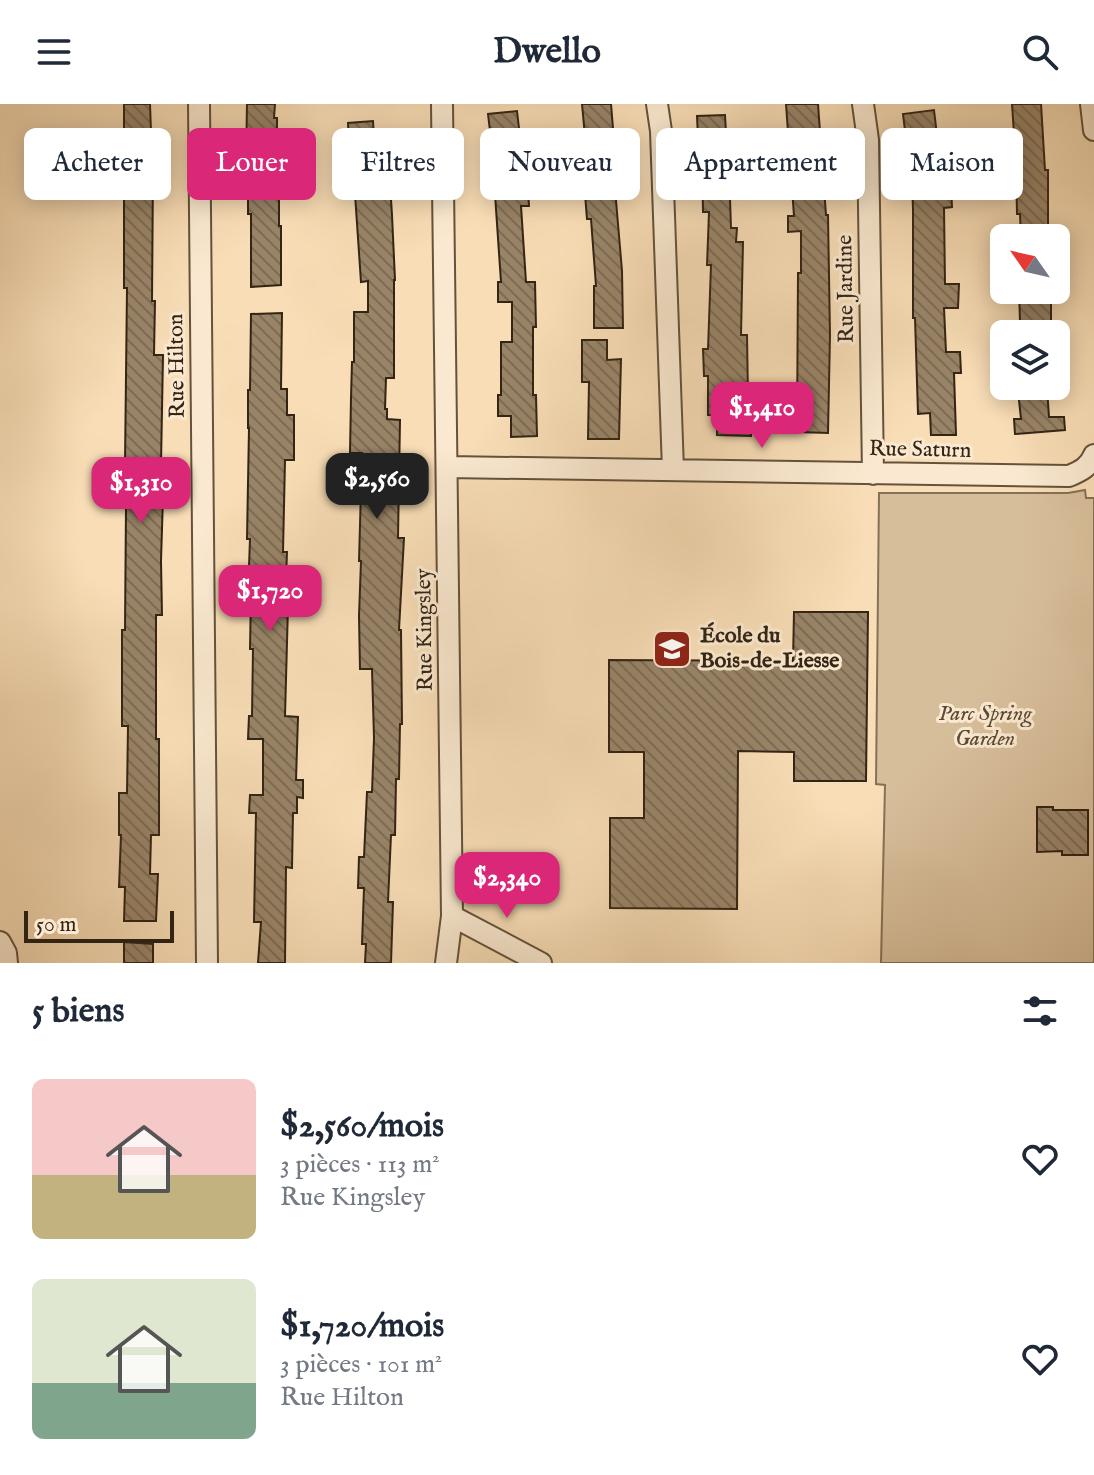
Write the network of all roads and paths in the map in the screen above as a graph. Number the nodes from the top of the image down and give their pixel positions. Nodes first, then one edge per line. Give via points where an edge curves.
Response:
1 (199, 104) edge
2 (442, 104) edge
3 (657, 104) edge
4 (863, 104) edge
5 (1091, 104) edge
6 (1094, 130) edge
7 (1094, 455) edge
8 (448, 467) junction
9 (673, 470) junction
10 (873, 474) junction
11 (452, 916) junction
12 (0, 942) edge
13 (7, 963) edge
14 (207, 963) edge
15 (446, 963) edge
16 (541, 963) edge

1 - 14 street, Rue Hilton
2 - 8 street, Rue Kingsley
3 - 9 street
4 - 10 street, Rue Jardine via 868,140
5 - 6 street
7 - 10 street, Rue Saturn via 1083,470 1069,476
8 - 9 street, Rue Saturn
8 - 11 street, Rue Kingsley
9 - 10 street, Rue Saturn
11 - 15 street, Rue Kingsley
11 - 16 street
12 - 13 street

